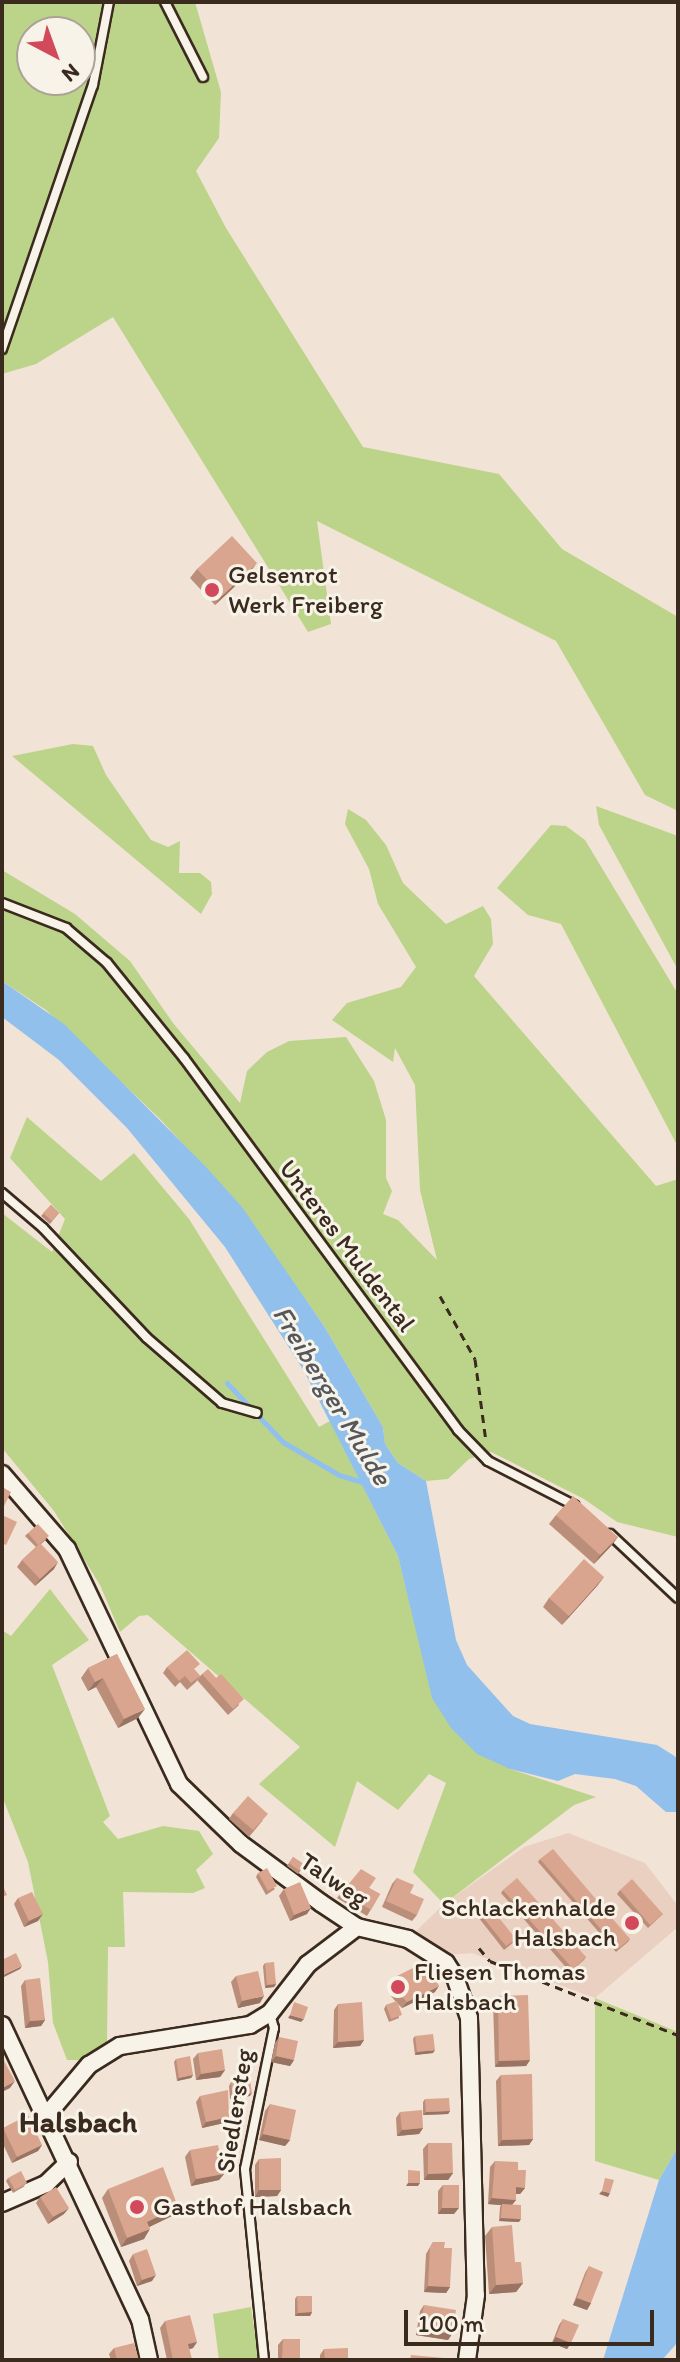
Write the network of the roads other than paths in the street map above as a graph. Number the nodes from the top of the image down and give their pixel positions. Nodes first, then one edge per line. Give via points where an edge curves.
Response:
1 (109, 2) edge
2 (165, 2) edge
3 (203, 77) dead end
4 (2, 349) edge
5 (2, 903) edge
6 (2, 1193) edge
7 (257, 1413) dead end
8 (2, 1474) edge
9 (581, 1511) edge
10 (599, 1524) edge
11 (678, 1598) edge
12 (357, 1927) junction
13 (270, 2013) junction
14 (2, 2025) edge
15 (46, 2116) junction
16 (69, 2162) junction
17 (2, 2203) edge
18 (149, 2360) edge
19 (264, 2360) edge
20 (467, 2360) edge

1 - 4 lane via 93,85
2 - 3 lane
5 - 9 lane, Unteres Muldental via 66,928 136,994 458,1430 488,1461
6 - 7 lane via 64,1248 147,1338 222,1403
8 - 12 street, Talweg via 67,1549 179,1784 241,1844
10 - 11 lane
12 - 13 street via 308,1964
12 - 20 street, Talweg via 408,1939 446,1963 469,2018 476,2295
13 - 15 street, Siedlersteg via 250,2025 120,2046 89,2065
13 - 19 lane, Siedlersteg via 274,2028 245,2169
14 - 15 street
15 - 16 street
16 - 17 street via 46,2184
16 - 18 street via 140,2319

